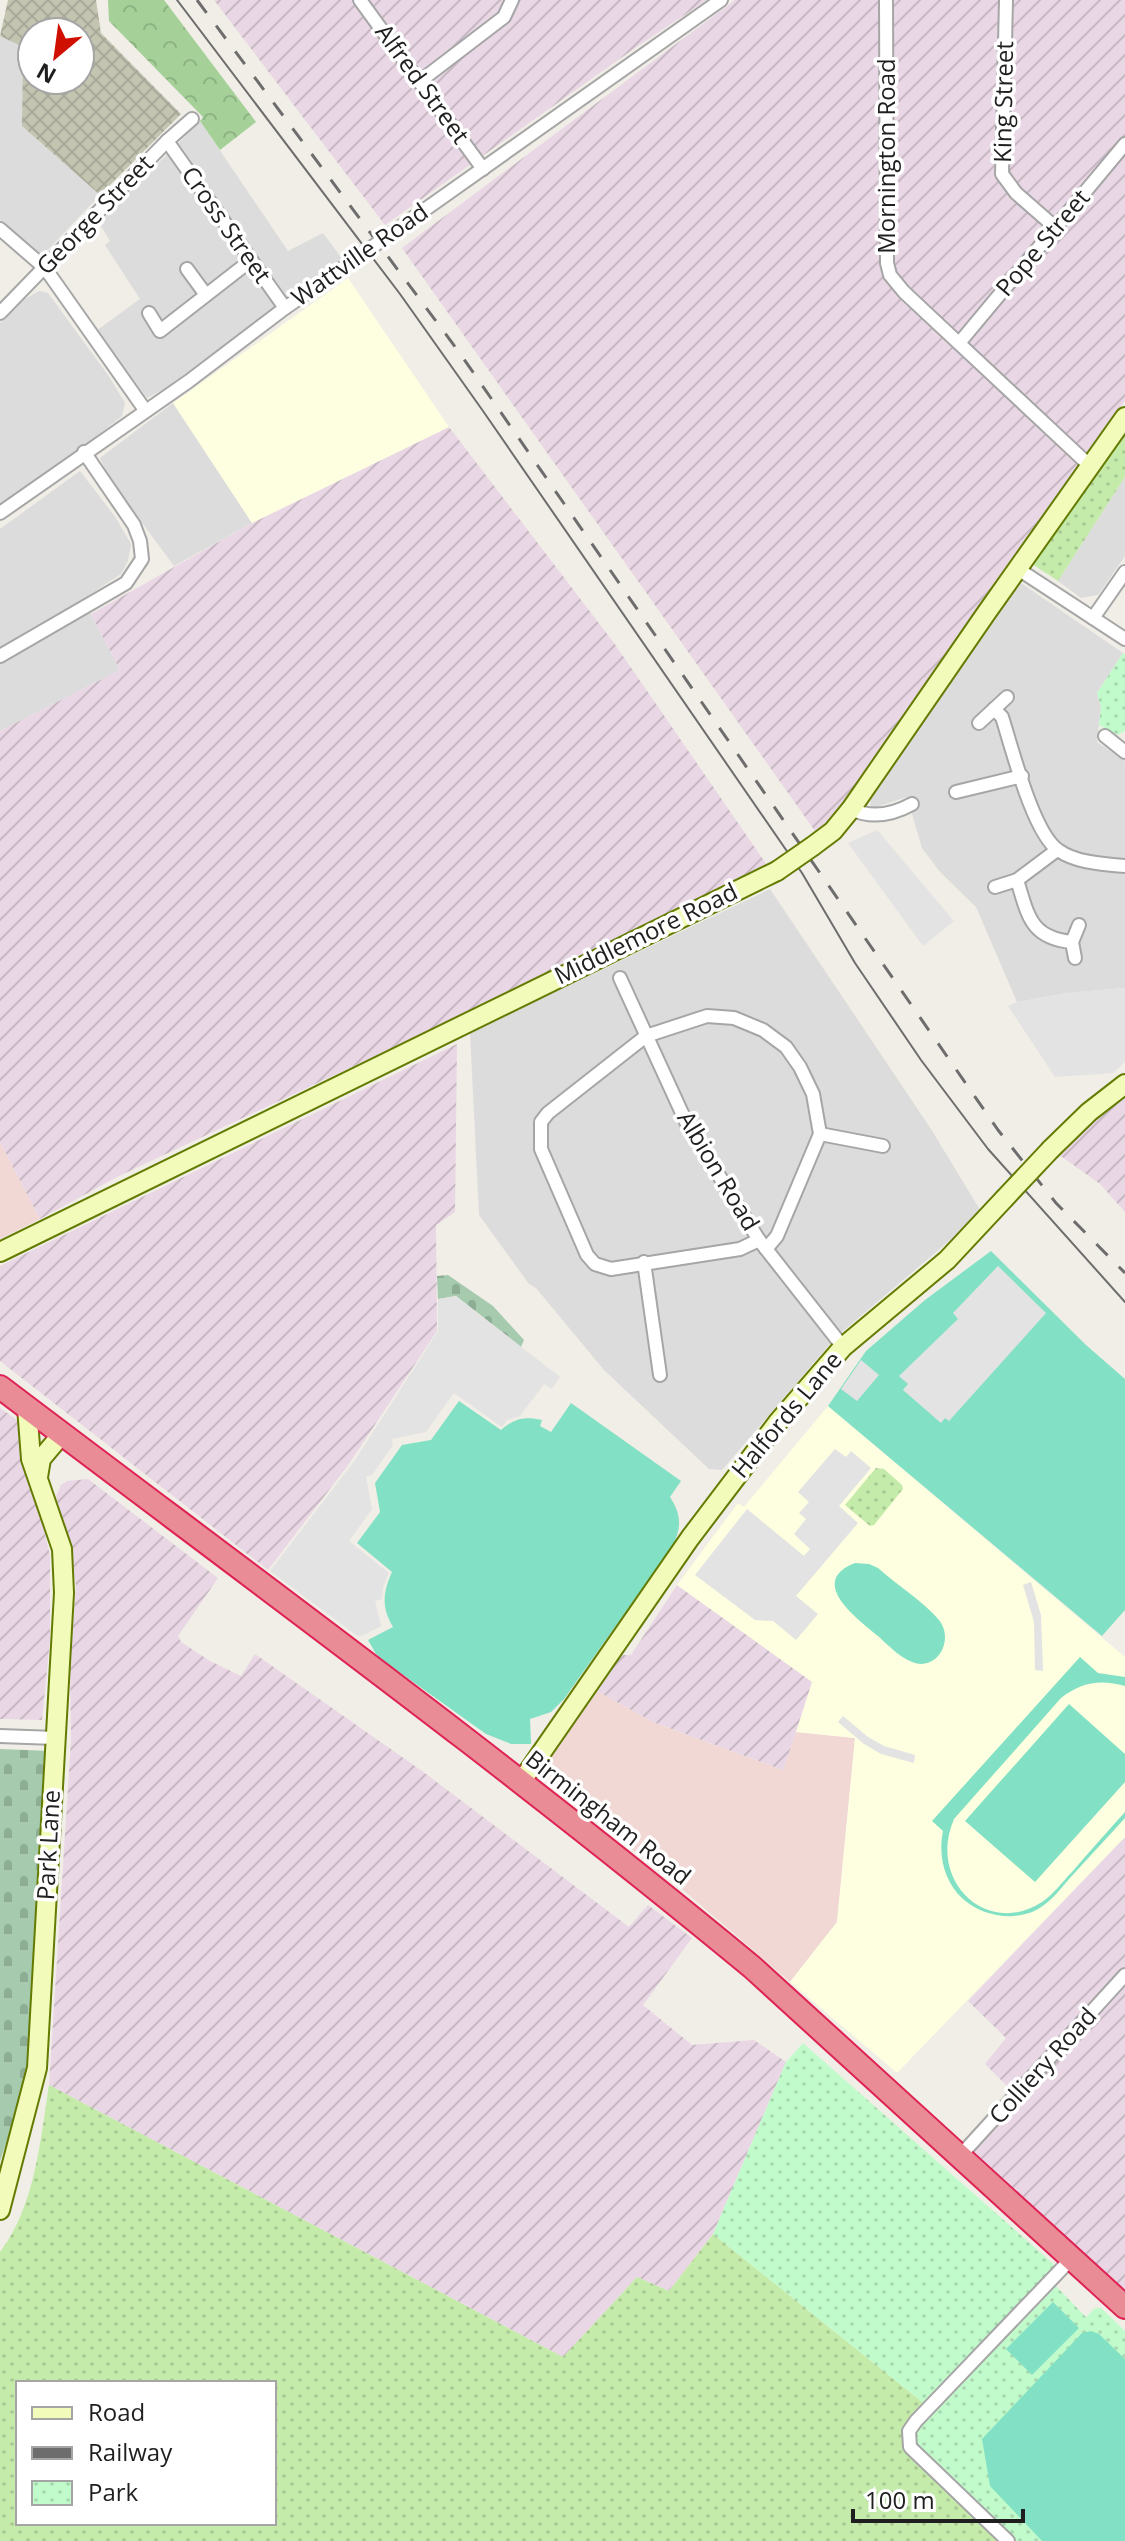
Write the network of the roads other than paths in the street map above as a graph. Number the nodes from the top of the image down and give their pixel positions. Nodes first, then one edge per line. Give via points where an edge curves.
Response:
1 (360, 0) edge
2 (512, 0) edge
3 (721, 0) edge
4 (886, 0) edge
5 (1006, 0) edge
6 (419, 82) junction
7 (192, 119) dead end
8 (167, 141) junction
9 (1125, 144) edge
10 (483, 169) junction
11 (1056, 228) junction
12 (0, 229) edge
13 (250, 261) junction
14 (45, 268) junction
15 (187, 269) dead end
16 (206, 295) junction
17 (285, 308) junction
18 (0, 313) edge
19 (149, 313) dead end
20 (960, 342) junction
21 (145, 410) junction
22 (1125, 417) edge
23 (84, 452) junction
24 (1090, 466) junction
25 (0, 513) edge
26 (1018, 569) junction
27 (1125, 572) edge
28 (1093, 618) junction
29 (1125, 639) edge
30 (0, 656) edge
31 (1007, 697) dead end
32 (994, 709) junction
33 (979, 723) dead end
34 (1105, 736) dead end
35 (1123, 745) edge
36 (1022, 776) junction
37 (956, 792) dead end
38 (912, 804) dead end
39 (851, 809) junction
40 (1057, 850) junction
41 (1125, 866) edge
42 (1017, 880) junction
43 (995, 887) dead end
44 (1079, 925) dead end
45 (1072, 942) junction
46 (1075, 958) dead end
47 (620, 978) dead end
48 (646, 1036) junction
49 (1125, 1073) edge
50 (1125, 1084) edge
51 (1108, 1096) junction
52 (820, 1134) junction
53 (883, 1146) dead end
54 (763, 1245) junction
55 (0, 1252) edge
56 (644, 1262) junction
57 (843, 1347) junction
58 (660, 1375) dead end
59 (0, 1387) edge
60 (27, 1407) junction
61 (62, 1434) junction
62 (38, 1480) junction
63 (0, 1736) edge
64 (55, 1738) junction
65 (521, 1782) junction
66 (1125, 1975) edge
67 (960, 2156) junction
68 (0, 2210) edge
69 (1072, 2258) junction
70 (1125, 2307) edge
71 (1008, 2541) edge

1 - 6 street, Alfred Street
2 - 6 street via 504,17
3 - 10 street, Wattville Road
4 - 20 street, Mornington Road via 887,263 904,292
5 - 11 street, King Street via 1002,174
6 - 10 street, Alfred Street
7 - 8 street, George Street
8 - 13 street, Cross Street
8 - 14 street, George Street
9 - 11 street, Pope Street
10 - 17 street, Wattville Road, bridge
11 - 20 street, Pope Street
12 - 14 street
13 - 16 street
13 - 17 street, Cross Street
14 - 18 street, George Street
14 - 21 street
15 - 16 street
16 - 19 street via 160,331
17 - 21 street, Wattville Road
20 - 24 street, Mornington Road
21 - 23 street, Wattville Road
22 - 24 street, Middlemore Road
23 - 25 street, Wattville Road
23 - 30 street via 134,525 142,559 126,583
24 - 26 street, Middlemore Road
26 - 28 street
26 - 39 street, Middlemore Road
27 - 28 street
28 - 29 street
31 - 32 street
32 - 33 street
32 - 36 street via 1002,717
34 - 35 street
36 - 37 street
36 - 40 street via 1035,818
38 - 39 street via 874,816
39 - 55 street, Middlemore Road, bridge via 833,831 777,871
40 - 41 street
40 - 42 street
42 - 43 street
42 - 45 street via 1034,927
44 - 45 street
45 - 46 street
47 - 48 street, Albion Road
48 - 52 street via 707,1016 734,1018 763,1030 786,1047 800,1067 813,1094
48 - 54 street, Albion Road via 687,1124
48 - 56 street via 548,1113 539,1133 587,1255 605,1268
49 - 51 street, Halfords Lane
50 - 51 street, Halfords Lane
51 - 57 street, Halfords Lane, bridge via 947,1260
52 - 53 street
52 - 54 street via 777,1236
54 - 56 street
54 - 57 street, Albion Road
56 - 58 street
57 - 65 street, Halfords Lane via 714,1505
59 - 60 highway, Birmingham Road
60 - 61 highway, Birmingham Road
60 - 62 street, Park Lane via 28,1441
61 - 62 street via 41,1459
61 - 65 highway, Birmingham Road
62 - 64 street, Park Lane via 62,1549
63 - 64 street
64 - 68 street, Park Lane via 37,2068
65 - 67 highway, Birmingham Road via 752,1967
66 - 67 street, Colliery Road
67 - 69 highway, Birmingham Road
69 - 70 highway, Birmingham Road
69 - 71 street via 909,2431 910,2447

